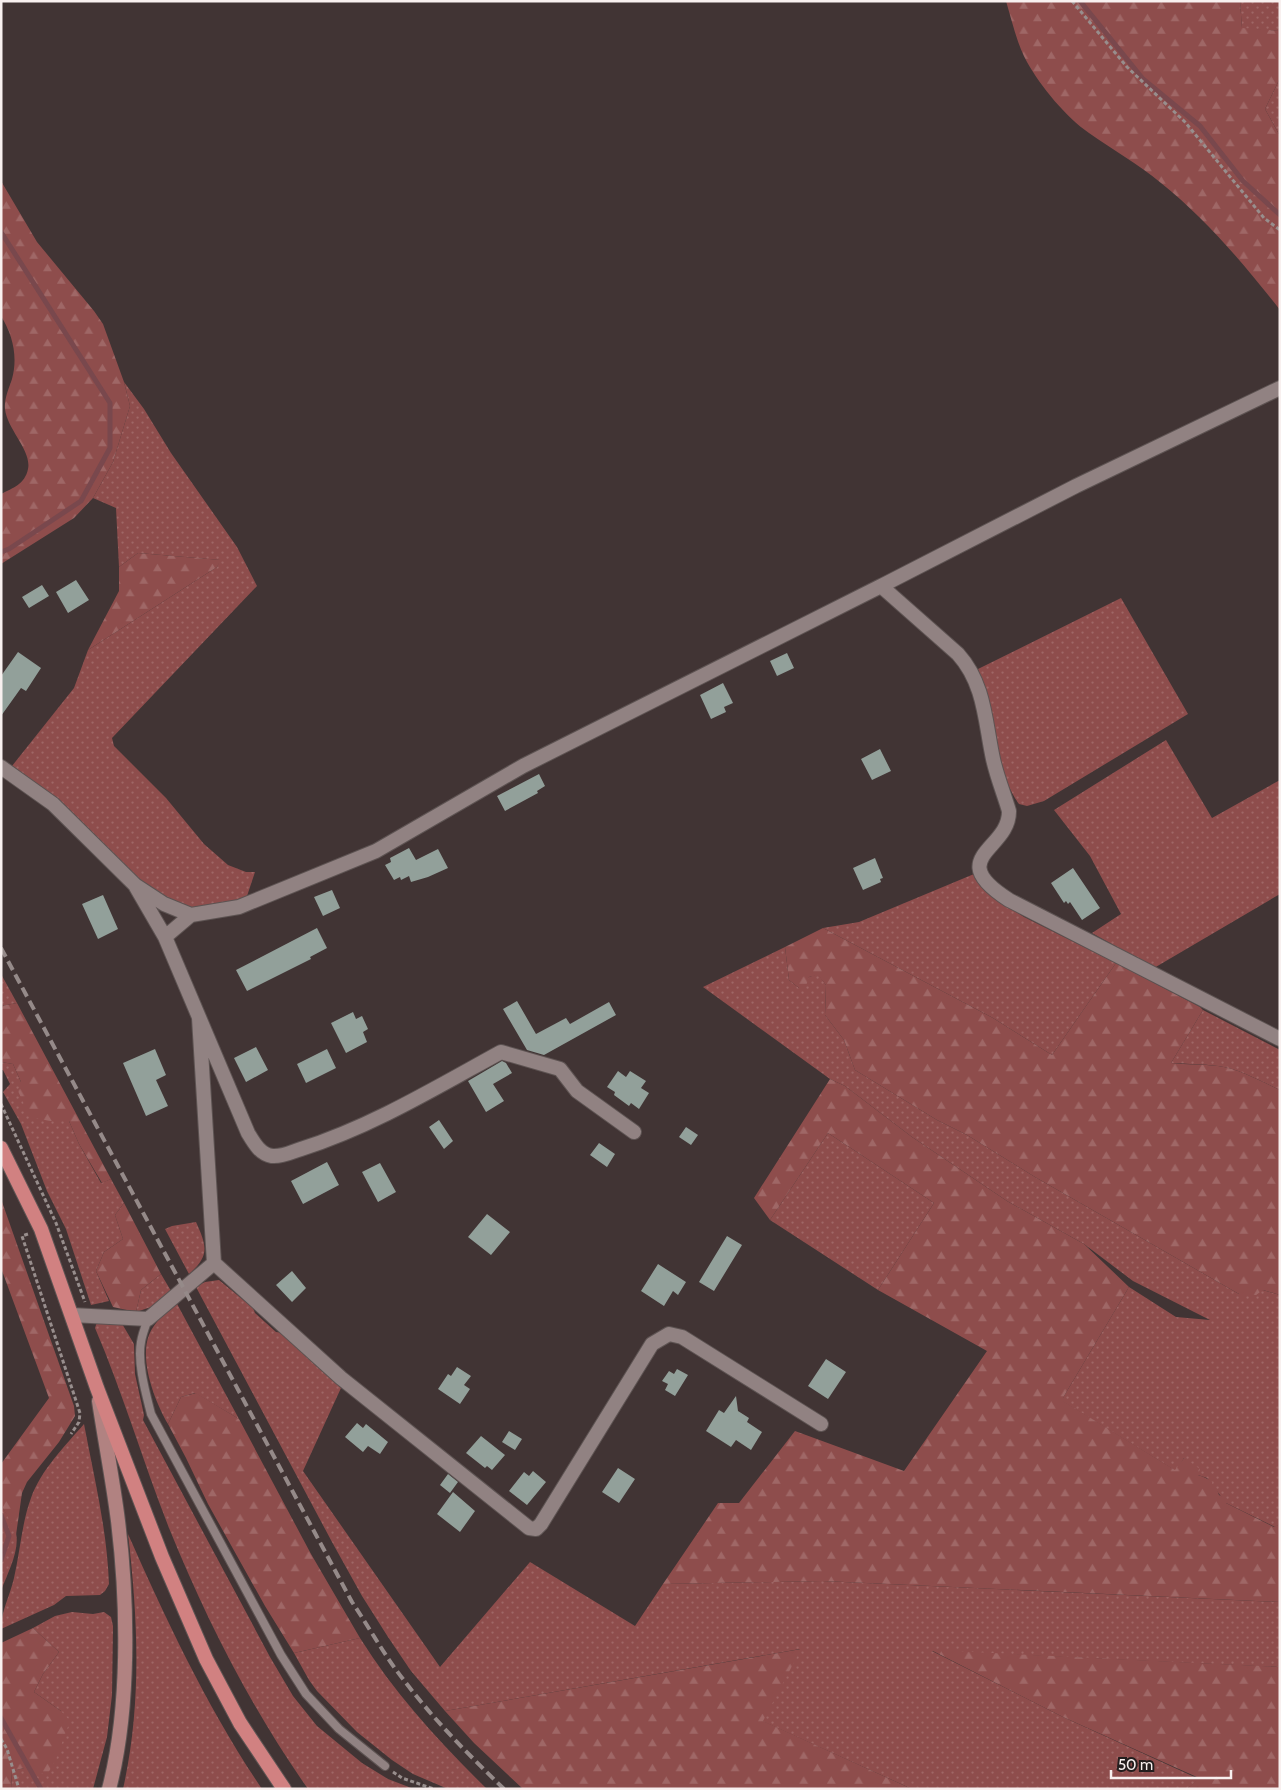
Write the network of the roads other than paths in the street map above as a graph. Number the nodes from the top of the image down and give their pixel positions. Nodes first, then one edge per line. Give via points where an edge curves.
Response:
1 (1280, 388) edge
2 (881, 586) junction
3 (1, 767) edge
4 (135, 885) junction
5 (191, 915) junction
6 (165, 937) junction
7 (199, 1018) junction
8 (1280, 1038) edge
9 (634, 1132) dead end
10 (1, 1148) edge
11 (214, 1262) junction
12 (72, 1315) junction
13 (148, 1319) junction
14 (96, 1388) junction
15 (821, 1424) dead end
16 (385, 1766) road end
17 (108, 1789) edge
18 (284, 1789) edge

1 - 2 street via 1076,486
2 - 5 street via 522,766 376,851 239,907
2 - 8 street via 958,654 979,686 1010,820 980,864 981,873 992,889
3 - 4 street via 54,804
4 - 5 street via 164,904
4 - 6 street
5 - 6 street
6 - 7 street
7 - 9 street via 248,1134 260,1151 269,1156 281,1157 336,1138 501,1052 560,1069 577,1091
7 - 11 street
10 - 12 main road via 41,1229
11 - 13 street
11 - 15 street via 341,1378 529,1528 536,1529 541,1524 652,1344 669,1334 682,1337
12 - 13 street
12 - 14 main road
13 - 16 lane via 140,1354 151,1414 281,1655 306,1694 339,1729
14 - 17 main road via 118,1521 124,1602 122,1710
14 - 18 main road via 206,1659 240,1723

